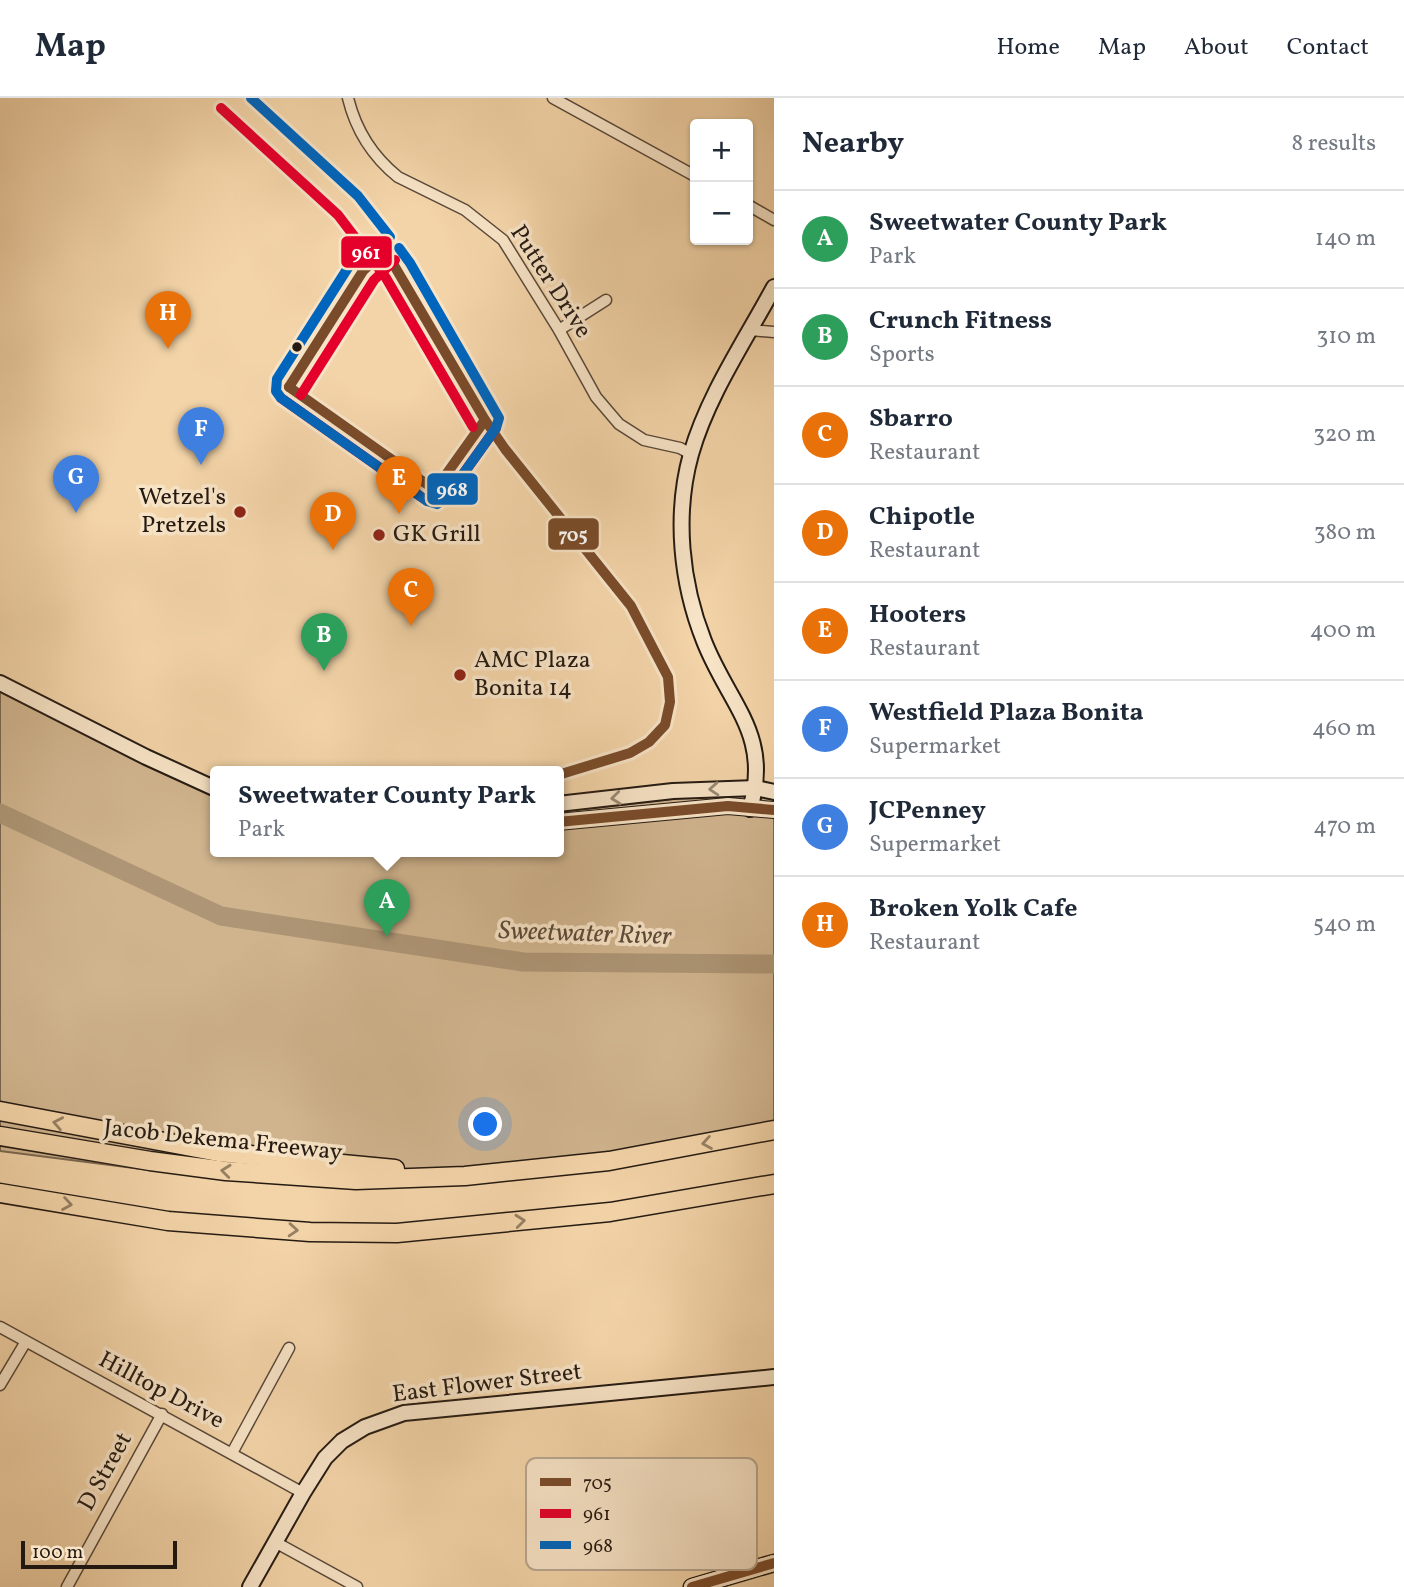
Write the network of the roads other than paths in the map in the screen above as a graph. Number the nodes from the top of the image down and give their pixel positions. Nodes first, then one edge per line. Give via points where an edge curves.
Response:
1 (348, 98) edge
2 (553, 98) edge
3 (690, 173) edge
4 (753, 208) edge
5 (774, 220) edge
6 (774, 287) edge
7 (606, 300) dead end
8 (559, 330) junction
9 (750, 330) junction
10 (774, 332) edge
11 (691, 454) junction
12 (0, 683) edge
13 (210, 787) edge
14 (756, 788) junction
15 (774, 792) edge
16 (564, 803) edge
17 (750, 808) junction
18 (774, 810) edge
19 (564, 821) edge
20 (0, 1111) edge
21 (774, 1130) edge
22 (0, 1136) edge
23 (465, 1176) junction
24 (774, 1184) edge
25 (0, 1193) edge
26 (0, 1327) edge
27 (25, 1343) junction
28 (289, 1348) dead end
29 (774, 1377) edge
30 (0, 1385) edge
31 (162, 1414) junction
32 (232, 1453) junction
33 (303, 1493) junction
34 (275, 1542) junction
35 (774, 1563) edge
36 (757, 1568) edge
37 (750, 1570) edge
38 (67, 1587) edge
39 (250, 1587) edge
40 (357, 1587) edge
41 (692, 1587) edge

1 - 8 street, Putter Drive via 361,134 381,162 398,177 465,210 503,240
2 - 3 street
4 - 5 street
6 - 9 street
7 - 8 street
8 - 11 street, Putter Drive via 602,407 619,424 645,440
9 - 10 street
9 - 11 street via 713,399
11 - 14 street via 682,507 683,564 704,641 748,724
12 - 13 street
14 - 15 street
14 -> 16 street via 673,791
14 - 17 street
17 - 18 street
17 - 19 street via 683,809
23 -> 20 highway via 218,1152
21 -> 23 highway, Jacob Dekema Freeway via 608,1161
23 -> 22 highway, Jacob Dekema Freeway via 356,1180 226,1171
25 -> 24 highway via 168,1221 310,1232 397,1233 610,1212
26 - 27 street, Hilltop Drive
27 - 30 street
27 - 31 street, Hilltop Drive
28 - 32 street
29 - 33 street, East Flower Street via 404,1413 377,1421 342,1441
31 - 32 street, Hilltop Drive
31 - 38 street, D Street
32 - 33 street, Hilltop Drive
33 - 34 street, East Flower Street
34 - 39 street, East Flower Street
34 - 40 street
35 - 36 main road
37 - 41 main road

